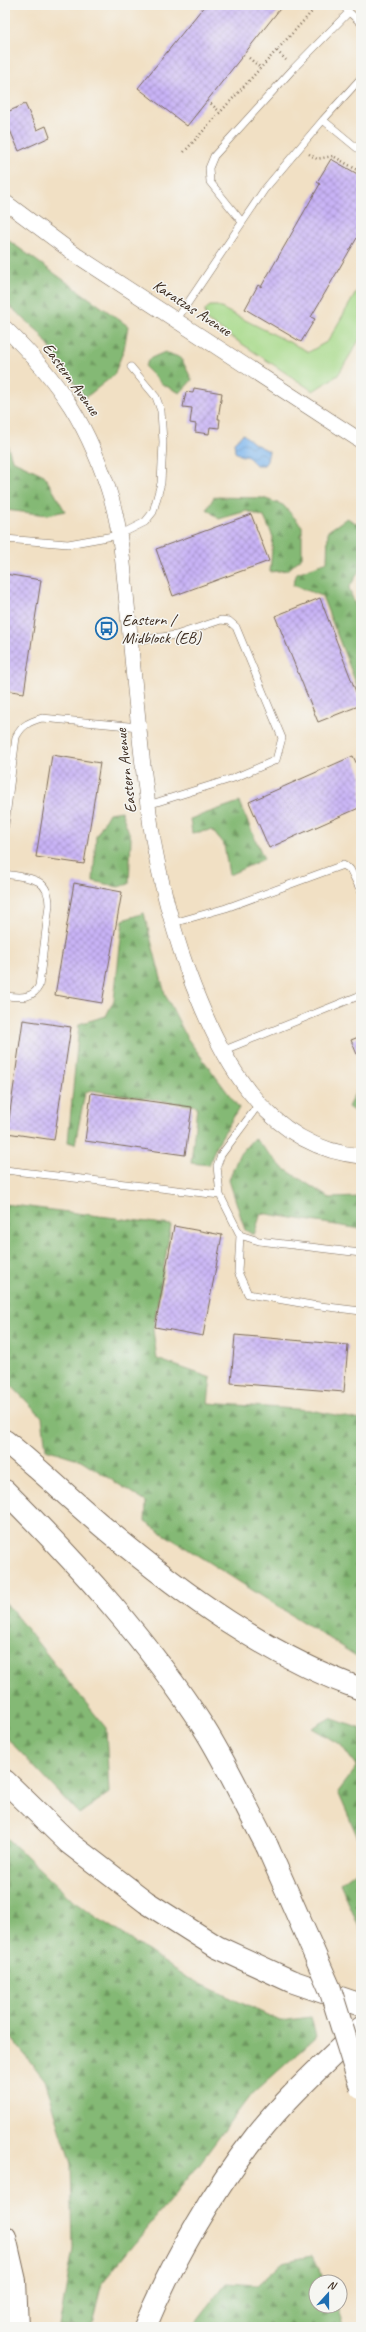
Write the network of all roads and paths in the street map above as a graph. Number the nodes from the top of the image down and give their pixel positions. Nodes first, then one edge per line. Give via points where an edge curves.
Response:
1 (318, 5) edge
2 (342, 5) edge
3 (349, 12) junction
4 (361, 23) edge
5 (249, 58) dead end
6 (261, 68) junction
7 (361, 78) edge
8 (208, 101) dead end
9 (220, 112) junction
10 (323, 120) junction
11 (299, 148) junction
12 (357, 148) dead end
13 (184, 152) dead end
14 (361, 172) edge
15 (5, 202) edge
16 (242, 222) junction
17 (177, 319) junction
18 (5, 328) edge
19 (131, 367) dead end
20 (361, 441) edge
21 (119, 535) junction
22 (5, 539) edge
23 (131, 641) junction
24 (139, 727) junction
25 (148, 805) junction
26 (5, 825) edge
27 (5, 874) edge
28 (361, 891) edge
29 (173, 923) junction
30 (5, 996) edge
31 (361, 996) edge
32 (221, 1051) junction
33 (259, 1104) junction
34 (361, 1156) edge
35 (5, 1170) edge
36 (220, 1195) junction
37 (240, 1235) junction
38 (361, 1253) edge
39 (361, 1311) edge
40 (5, 1441) edge
41 (5, 1491) edge
42 (361, 1689) edge
43 (5, 1781) edge
44 (361, 2005) edge
45 (361, 2028) edge
46 (361, 2088) edge
47 (5, 2237) edge
48 (17, 2327) edge
49 (144, 2327) edge

1 - 6 path
2 - 3 lane
3 - 4 lane
3 - 16 lane via 214,156 209,168 210,182
5 - 6 path
6 - 9 path
7 - 10 lane
8 - 9 path
9 - 13 path
10 - 11 lane
10 - 12 lane
11 - 14 path via 317,158 333,156
11 - 16 lane via 264,190
15 - 17 street, Karatzas Avenue via 76,255
16 - 17 lane
17 - 20 street, Karatzas Avenue
18 - 21 street, Eastern Avenue via 45,369 78,416 100,465
19 - 21 lane via 156,397 161,411 162,483 153,512 145,522
21 - 22 lane via 68,544
21 - 23 street, Eastern Avenue
23 - 24 street, Eastern Avenue
23 - 25 lane via 163,638 221,620 229,621 236,627 282,738 276,760 234,778
24 - 25 street, Eastern Avenue
24 - 26 lane via 42,718 30,721 21,728 16,737
25 - 29 street, Eastern Avenue via 164,894
27 - 30 lane via 34,879 43,884 49,892 49,905 36,993 31,996
28 - 29 lane via 350,868 343,865 226,908
29 - 32 street, Eastern Avenue via 196,994
31 - 32 lane
32 - 33 street, Eastern Avenue
33 - 34 street, Eastern Avenue via 276,1121 313,1144 330,1151
33 - 36 lane via 221,1155 216,1166
35 - 36 lane
36 - 37 lane
37 - 38 lane via 259,1241
37 - 39 lane via 238,1272 248,1294
40 - 42 highway via 107,1530 203,1606 308,1667
41 - 46 highway, bridge via 95,1584 158,1663 204,1729 267,1846 330,1989
43 - 44 highway via 69,1843 146,1902 217,1947 291,1981
45 - 49 highway via 298,2090 256,2137 184,2247
47 - 48 highway via 15,2281

